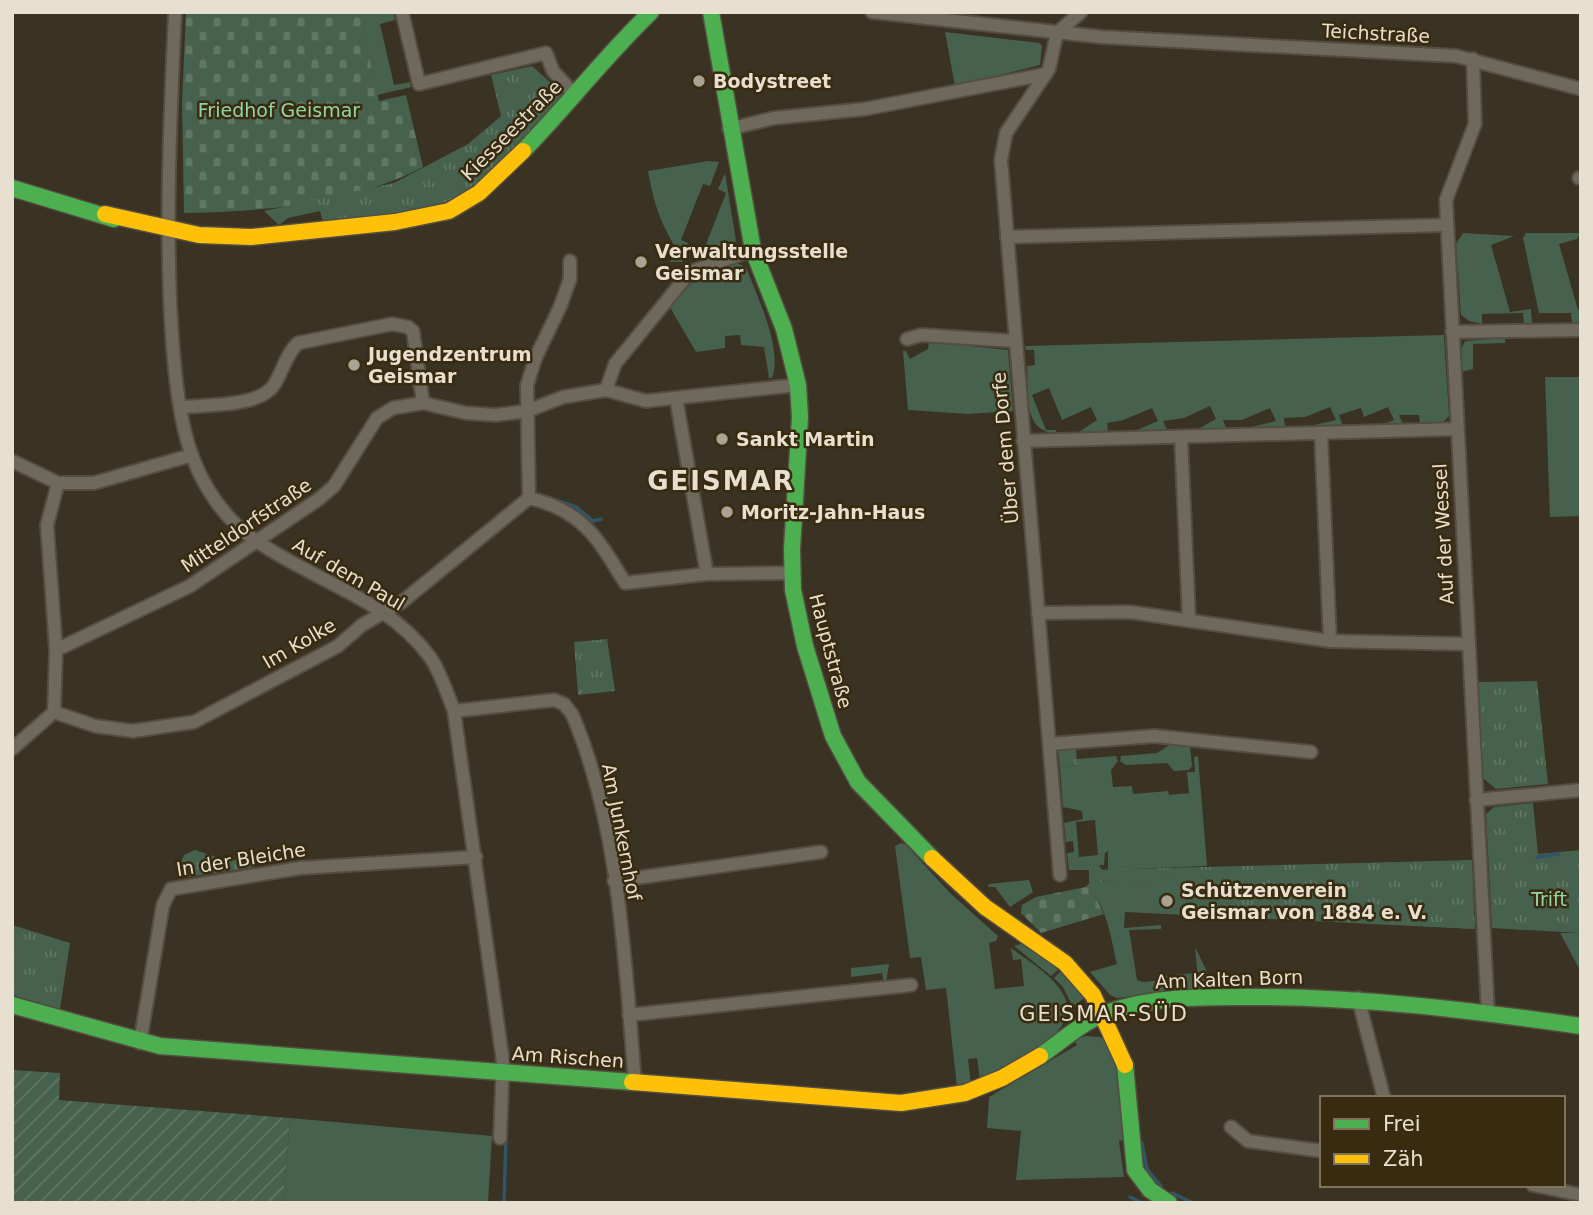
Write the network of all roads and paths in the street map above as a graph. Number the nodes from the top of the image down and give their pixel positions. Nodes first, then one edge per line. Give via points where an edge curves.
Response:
1 (174, 12) edge
2 (402, 12) edge
3 (702, 12) edge
4 (711, 12) edge
5 (872, 12) edge
6 (1081, 12) edge
7 (650, 14) edge
8 (1057, 33) junction
9 (716, 49) junction
10 (1473, 59) junction
11 (1046, 74) junction
12 (1580, 85) edge
13 (576, 96) junction
14 (729, 129) junction
15 (12, 188) edge
16 (1447, 225) junction
17 (167, 234) junction
18 (1007, 237) junction
19 (753, 250) junction
20 (570, 261) dead end
21 (1581, 330) edge
22 (1452, 332) junction
23 (907, 339) dead end
24 (1015, 341) junction
25 (798, 385) junction
26 (606, 390) junction
27 (676, 398) junction
28 (422, 403) junction
29 (181, 407) junction
30 (527, 411) junction
31 (1457, 429) junction
32 (1321, 433) junction
33 (1181, 437) junction
34 (1023, 441) junction
35 (192, 455) junction
36 (12, 461) edge
37 (58, 483) junction
38 (529, 498) junction
39 (254, 540) junction
40 (792, 573) junction
41 (707, 574) junction
42 (384, 612) junction
43 (1038, 613) junction
44 (1189, 619) junction
45 (1330, 642) junction
46 (1468, 644) junction
47 (56, 650) junction
48 (454, 710) junction
49 (54, 712) junction
50 (1049, 744) junction
51 (12, 749) edge
52 (1311, 752) dead end
53 (1581, 790) edge
54 (1476, 800) junction
55 (821, 852) dead end
56 (476, 857) junction
57 (1060, 875) dead end
58 (614, 881) junction
59 (911, 985) dead end
60 (1358, 998) junction
61 (12, 1004) edge
62 (1488, 1013) junction
63 (1104, 1014) junction
64 (629, 1016) junction
65 (1581, 1026) edge
66 (140, 1043) junction
67 (503, 1073) junction
68 (635, 1083) junction
69 (1383, 1096) edge
70 (1231, 1127) dead end
71 (500, 1138) dead end
72 (1320, 1151) edge
73 (1543, 1187) edge
74 (1581, 1195) edge
75 (1169, 1203) edge

1 - 17 street, Auf dem Paul
2 - 13 street via 419,83 546,53 553,71
3 - 9 street, Hauptstraße
4 - 9 street, Hauptstraße
5 - 8 street, Teichstraße
6 - 8 street
7 - 13 street, Kiesseestraße via 607,54
8 - 10 street, Teichstraße
8 - 11 street, Über dem Dorfe
9 - 14 street, Hauptstraße
10 - 12 street, Teichstraße
10 - 16 street, Auf der Wessel via 1475,124 1447,192
11 - 14 street via 865,109 774,118
11 - 18 street, Über dem Dorfe via 1001,147
13 - 17 street, Kiesseestraße via 493,180 455,208 406,221 251,237
14 - 19 street, Hauptstraße
15 - 17 street, Kiesseestraße
16 - 18 street
16 - 22 street, Auf der Wessel
17 - 29 street, Auf dem Paul
18 - 24 street, Über dem Dorfe
19 - 25 street, Hauptstraße via 784,329
19 - 26 street via 690,272 615,364
20 - 30 street via 570,279 527,385
21 - 22 street
22 - 31 street, Auf der Wessel
23 - 24 street via 921,335
24 - 34 street, Über dem Dorfe
25 - 27 street, Mitteldorfstraße
25 - 40 street, Hauptstraße
26 - 27 street, Mitteldorfstraße via 646,401
26 - 30 street, Mitteldorfstraße via 563,397
27 - 41 street
28 - 29 street via 413,331 392,324 298,342 274,386 260,396 230,404
28 - 30 street, Mitteldorfstraße via 477,414
28 - 39 street, Mitteldorfstraße via 383,412 329,492
29 - 35 street, Auf dem Paul
30 - 38 street
31 - 32 street
31 - 46 street, Auf der Wessel
32 - 33 street
32 - 45 street
33 - 34 street
33 - 44 street
34 - 43 street, Über dem Dorfe
35 - 37 street via 94,483
35 - 39 street, Auf dem Paul via 226,516
36 - 37 street
37 - 47 street via 47,525
38 - 41 street via 558,506 586,525 625,583
38 - 42 street, Im Kolke
39 - 42 street, Auf dem Paul
39 - 47 street, Mitteldorfstraße via 184,589
40 - 41 street
40 - 63 street, Hauptstraße via 807,656 848,768 954,882 1065,963
42 - 48 street, Auf dem Paul via 431,659
42 - 49 street, Im Kolke via 338,646 194,722 134,731 95,726
43 - 44 street via 1130,612
43 - 50 street, Über dem Dorfe
44 - 45 street
45 - 46 street
46 - 54 street, Auf der Wessel
47 - 49 street
48 - 56 street, Auf dem Paul
48 - 58 street, Am Junkernhof via 536,700 564,704 587,754
49 - 51 street
50 - 52 street via 1155,736
50 - 57 street, Über dem Dorfe
53 - 54 street
54 - 62 street, Auf der Wessel
55 - 58 street
56 - 66 street, In der Bleiche via 300,869 172,889 163,905
56 - 67 street, Auf dem Paul
58 - 64 street, Am Junkernhof
59 - 64 street
60 - 62 street, Am Kalten Born
60 - 63 street, Am Kalten Born via 1183,999
60 - 69 street
61 - 66 street, Am Rischen
62 - 65 street, Am Kalten Born
63 - 68 street, Am Rischen via 1012,1076 937,1100 872,1103
63 - 75 street, Hauptstraße via 1125,1065 1135,1170 1150,1190
64 - 68 street, Am Junkernhof
66 - 67 street, Am Rischen
67 - 68 street, Am Rischen
67 - 71 street, Auf dem Paul
70 - 72 street via 1248,1140
73 - 74 street

